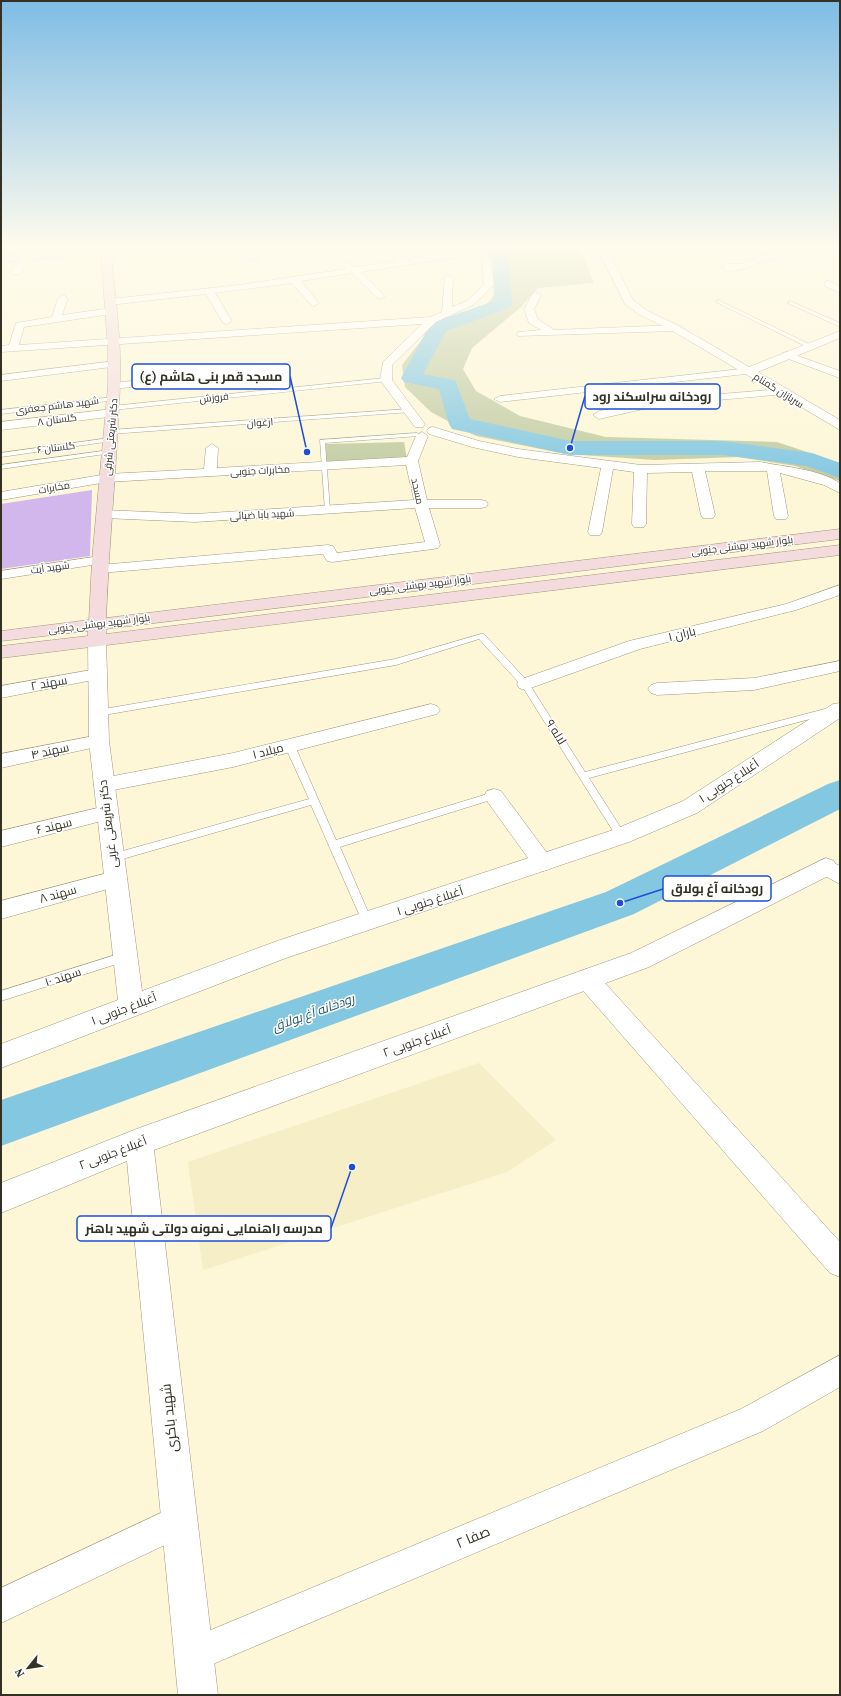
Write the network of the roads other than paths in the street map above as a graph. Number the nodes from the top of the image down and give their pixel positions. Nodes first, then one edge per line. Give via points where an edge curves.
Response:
1 (33, 323) edge
2 (111, 323) edge
3 (384, 323) edge
4 (429, 323) edge
5 (538, 323) edge
6 (665, 323) edge
7 (763, 323) edge
8 (675, 328) junction
9 (550, 332) junction
10 (522, 334) dead end
11 (840, 334) edge
12 (113, 341) junction
13 (809, 346) junction
14 (13, 348) junction
15 (1, 349) edge
16 (787, 355) junction
17 (115, 364) junction
18 (750, 371) junction
19 (840, 375) edge
20 (196, 377) dead end
21 (1, 378) edge
22 (386, 380) junction
23 (782, 392) junction
24 (500, 399) dead end
25 (114, 401) junction
26 (409, 411) junction
27 (1, 412) edge
28 (599, 415) dead end
29 (1, 426) edge
30 (840, 426) edge
31 (423, 432) junction
32 (111, 441) junction
33 (212, 448) dead end
34 (1, 454) edge
35 (412, 461) junction
36 (608, 464) junction
37 (324, 466) junction
38 (1, 467) edge
39 (698, 468) junction
40 (773, 468) junction
41 (642, 469) junction
42 (210, 473) junction
43 (107, 478) junction
44 (840, 488) edge
45 (1, 496) edge
46 (421, 504) junction
47 (481, 504) dead end
48 (327, 510) junction
49 (104, 514) junction
50 (708, 515) dead end
51 (781, 516) dead end
52 (639, 524) dead end
53 (595, 532) dead end
54 (840, 534) edge
55 (433, 545) joint
56 (840, 550) edge
57 (100, 565) junction
58 (1, 575) edge
59 (840, 590) edge
60 (97, 632) junction
61 (1, 636) edge
62 (1, 652) edge
63 (840, 666) edge
64 (97, 674) junction
65 (525, 684) junction
66 (657, 689) dead end
67 (1, 692) edge
68 (840, 708) edge
69 (431, 710) dead end
70 (98, 713) junction
71 (99, 741) junction
72 (290, 746) junction
73 (1, 761) edge
74 (584, 776) junction
75 (103, 785) junction
76 (494, 796) joint
77 (314, 801) junction
78 (106, 813) junction
79 (621, 836) junction
80 (1, 839) edge
81 (334, 845) junction
82 (112, 858) junction
83 (543, 863) junction
84 (833, 872) edge
85 (115, 879) junction
86 (1, 910) edge
87 (367, 921) junction
88 (125, 957) junction
89 (587, 979) junction
90 (1, 996) edge
91 (131, 1006) junction
92 (1, 1056) edge
93 (139, 1142) junction
94 (1, 1198) edge
95 (840, 1263) edge
96 (840, 1370) edge
97 (180, 1520) junction
98 (1, 1606) edge
99 (194, 1654) junction
100 (198, 1695) edge

1 - 14 street via 20,325
2 - 12 main road, دکتر شریعتی شرقی
3 - 12 street
4 - 22 street via 387,364
5 - 9 street
6 - 8 street, سربازان گمنام
7 - 13 lane
8 - 9 street
8 - 18 street, سربازان گمنام
9 - 10 street
11 - 13 street
12 - 14 street
12 - 17 main road, دکتر شریعتی شرقی
13 - 16 street
14 - 15 street
16 - 18 street
16 - 19 street
17 - 21 street
17 - 25 main road, دکتر شریعتی شرقی
18 - 23 street, سربازان گمنام
18 - 24 street
20 - 25 street, گلستان ۸
22 - 25 lane, فروزش
22 - 26 street
23 - 28 street via 661,402
23 - 30 street, سربازان گمنام
25 - 27 lane, شهيد هاشم جعفری
25 - 29 street, گلستان ۸
25 - 32 main road, دکتر شریعتی شرقی
26 - 31 street
26 - 32 lane, ارغوان
31 - 35 street, مسجد
31 - 36 street via 518,453
31 - 37 lane via 322,441
32 - 34 lane, گلستان ۶
32 - 38 lane
32 - 43 main road, دکتر شریعتی شرقی
33 - 42 street
35 - 37 street, مخابرات جنوبی
35 - 46 street, مسجد
36 - 41 street
36 - 53 street
37 - 42 street, مخابرات جنوبی
37 - 48 lane
39 - 40 street
39 - 41 street
39 - 50 street
40 - 44 street via 795,472
40 - 51 street
41 - 52 street
42 - 43 street, مخابرات جنوبی
43 - 45 street, مخابرات
43 - 49 main road, دکتر شریعتی شرقی
46 - 47 street, شهيد بابا ضيائی
46 - 48 street, شهيد بابا ضيائی
46 - 55 street, مسجد
48 - 49 street, شهيد بابا ضيائی via 195,518
49 - 57 main road, دکتر شریعتی شرقی
54 - 60 main road, بلوار شهید بهشتی جنوبی
55 - 57 street, شهید آیت via 332,558 328,548
56 - 60 main road, بلوار شهید بهشتی جنوبی
57 - 58 street, شهید آیت
57 - 60 main road, دکتر شریعتی شرقی
59 - 65 street, باران ۱ via 791,608 635,646
60 - 61 main road, بلوار شهید بهشتی جنوبی
60 - 62 main road, بلوار شهید بهشتی جنوبی
60 - 64 street, دکتر شریعتی غربی
63 - 66 street via 754,684
64 - 67 street, سهند ۲
64 - 70 street, دکتر شریعتی غربی
65 - 70 lane, لاله ۹ via 481,636 396,662
65 - 74 lane, لاله ۹
68 - 74 lane
68 - 79 street, آغبلاغ جنوبی ۱ via 690,807
69 - 72 street, میلاد ۱
70 - 71 street, دکتر شریعتی غربی
71 - 73 street, سهند ۴
71 - 75 street, دکتر شریعتی غربی
72 - 75 street, میلاد ۱ via 233,760
72 - 77 lane
74 - 79 lane, لاله ۹
75 - 78 street, دکتر شریعتی غربی
76 - 81 lane
76 - 83 street
77 - 81 lane
77 - 82 lane
78 - 80 street, سهند ۶
78 - 82 street, دکتر شریعتی غربی
79 - 83 street, آغبلاغ جنوبی ۱
81 - 87 lane
82 - 85 street, دکتر شریعتی غربی
83 - 87 street, آغبلاغ جنوبی ۱
84 - 89 street, آغبلاغ جنوبی ۲ via 640,960
85 - 86 street, سهند ۸
85 - 88 street, دکتر شریعتی غربی
87 - 91 street, آغبلاغ جنوبی ۱ via 280,950
88 - 90 lane, سهند ۱۰
88 - 91 street, دکتر شریعتی غربی
89 - 93 street, آغبلاغ جنوبی ۲
89 - 95 street
91 - 92 street, آغبلاغ جنوبی ۱
93 - 94 street, آغبلاغ جنوبی ۲
93 - 97 street, شهید باکری
96 - 99 street, صفا ۲ via 752,1420
97 - 98 street
97 - 99 street, شهید باکری
99 - 100 street, شهید باکری

